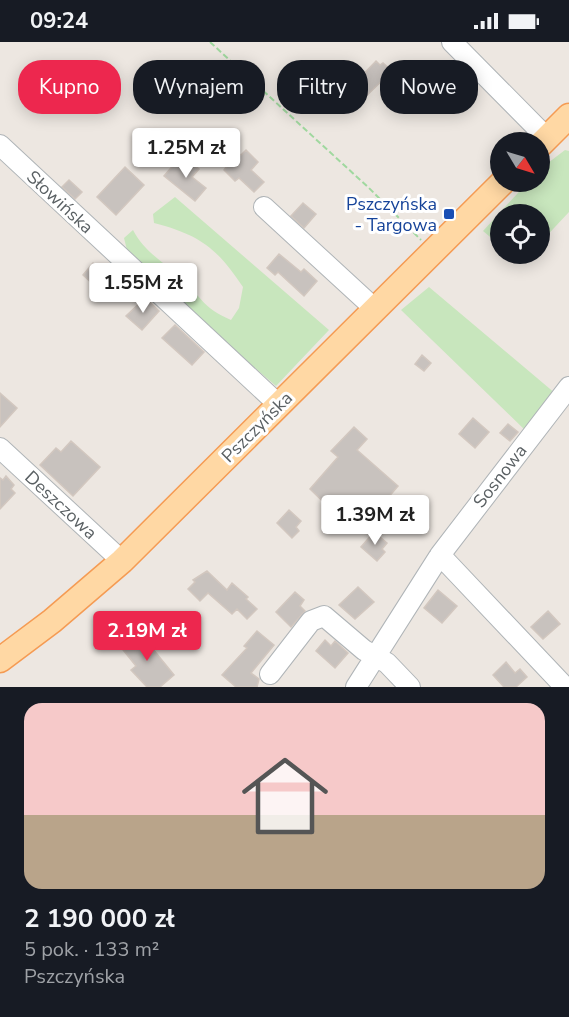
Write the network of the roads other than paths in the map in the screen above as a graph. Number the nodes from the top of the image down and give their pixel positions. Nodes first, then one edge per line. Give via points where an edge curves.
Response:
1 (452, 42) edge
2 (558, 130) edge
3 (0, 145) edge
4 (493, 192) edge
5 (264, 207) dead end
6 (375, 309) junction
7 (569, 387) edge
8 (279, 405) junction
9 (0, 448) edge
10 (440, 555) junction
11 (122, 561) junction
12 (375, 656) junction
13 (0, 660) edge
14 (270, 674) dead end
15 (356, 687) edge
16 (410, 687) edge
17 (565, 687) edge

1 - 2 street
3 - 8 street, Słowińska
4 - 6 main road, Pszczyńska
5 - 6 street
6 - 8 main road, Pszczyńska
7 - 10 street, Sosnowa
8 - 11 main road, Pszczyńska
9 - 11 street, Deszczowa
10 - 12 street, Sosnowa
10 - 17 street
11 - 13 main road, Pszczyńska
12 - 14 street via 331,620 318,616
12 - 15 street, Sosnowa
12 - 16 street

